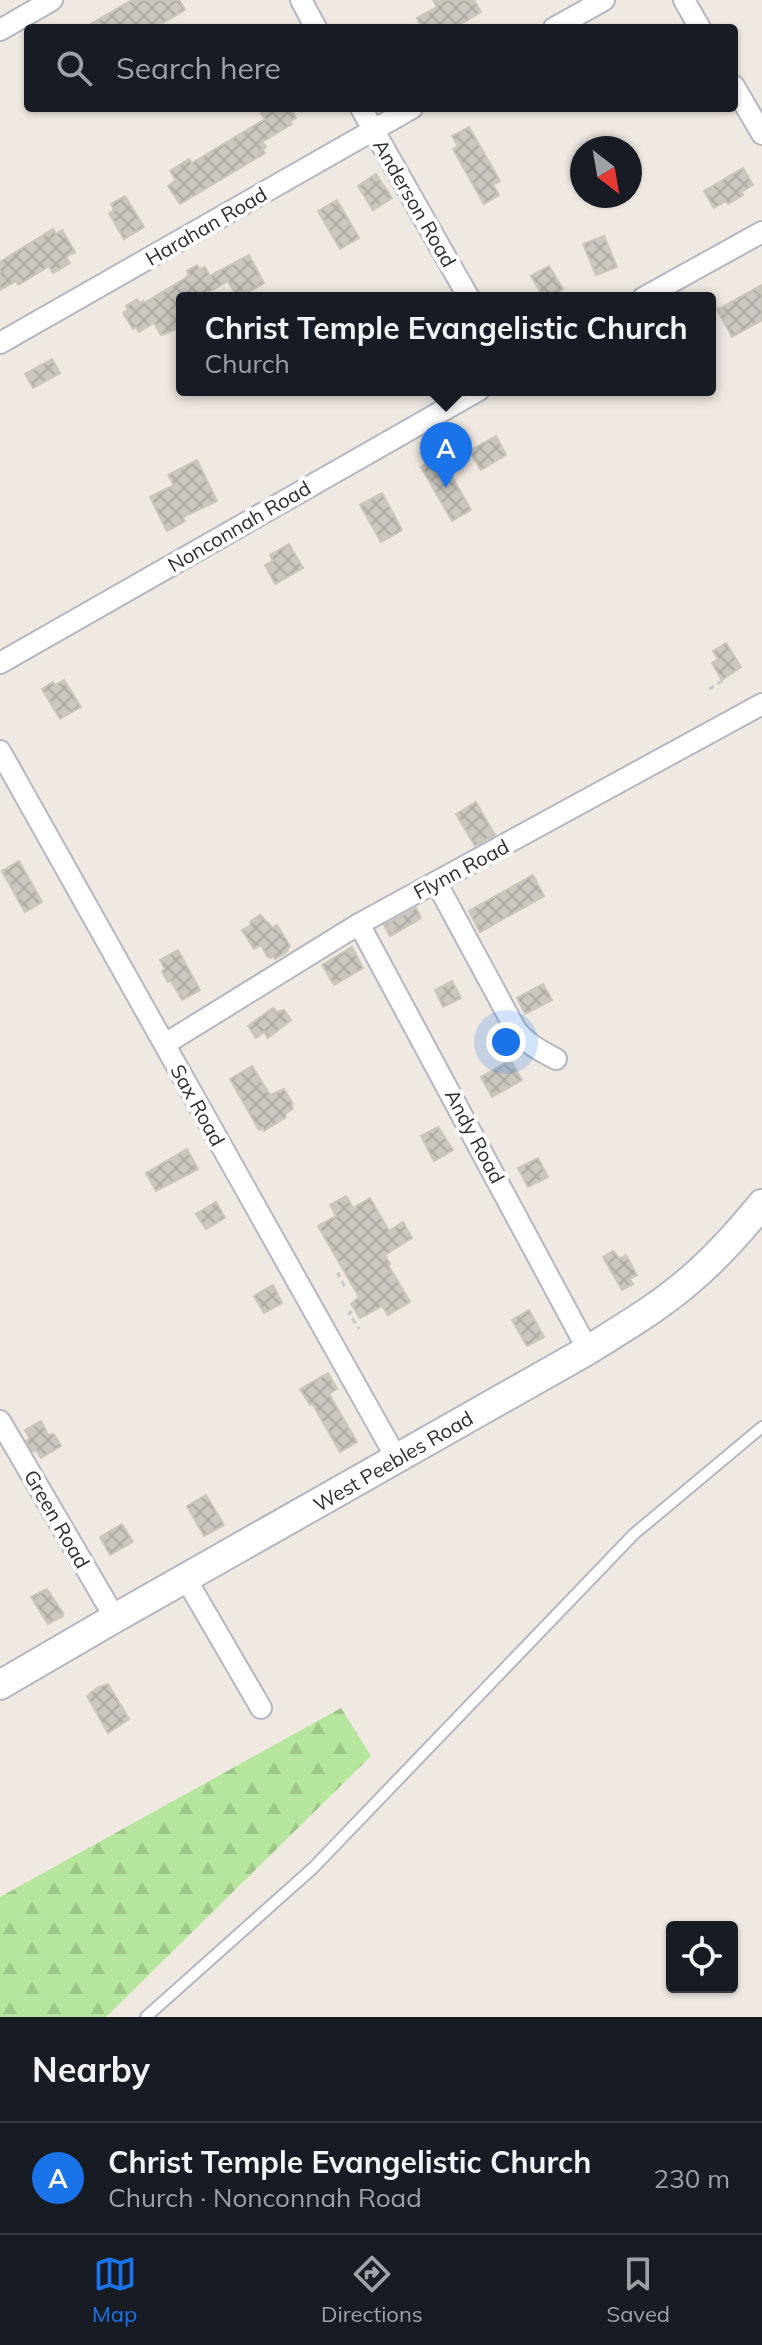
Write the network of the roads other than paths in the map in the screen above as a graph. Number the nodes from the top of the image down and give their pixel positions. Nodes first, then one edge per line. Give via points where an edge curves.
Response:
1 (52, 0) edge
2 (301, 0) edge
3 (604, 0) edge
4 (684, 0) edge
5 (314, 24) edge
6 (561, 24) edge
7 (698, 24) edge
8 (0, 30) edge
9 (738, 93) edge
10 (363, 112) edge
11 (405, 112) edge
12 (373, 130) junction
13 (762, 134) edge
14 (762, 232) edge
15 (466, 292) edge
16 (654, 292) edge
17 (0, 343) edge
18 (468, 396) edge
19 (0, 663) edge
20 (762, 704) edge
21 (0, 751) edge
22 (436, 882) junction
23 (359, 924) junction
24 (165, 1044) junction
25 (556, 1059) dead end
26 (762, 1204) edge
27 (588, 1350) junction
28 (0, 1421) edge
29 (762, 1427) edge
30 (397, 1459) junction
31 (186, 1579) junction
32 (115, 1618) junction
33 (0, 1685) edge
34 (261, 1708) dead end
35 (146, 2017) edge

1 - 8 street
2 - 5 street
3 - 6 street
4 - 7 street
9 - 13 street
10 - 12 street, Anderson Road
11 - 12 street, Harahan Road
12 - 15 street, Anderson Road
12 - 17 street, Harahan Road
14 - 16 street
18 - 19 street, Nonconnah Road
20 - 22 street, Flynn Road
21 - 24 street, Sax Road
22 - 23 street, Flynn Road
22 - 25 street via 516,1030
23 - 24 street, Flynn Road
23 - 27 street, Andy Road
24 - 30 street, Sax Road
26 - 27 main road, West Peebles Road via 690,1280
27 - 30 main road, West Peebles Road
28 - 32 street, Green Road
29 - 35 lane via 634,1534 313,1868
30 - 31 main road, West Peebles Road
31 - 32 main road, West Peebles Road
31 - 34 street
32 - 33 main road, West Peebles Road

